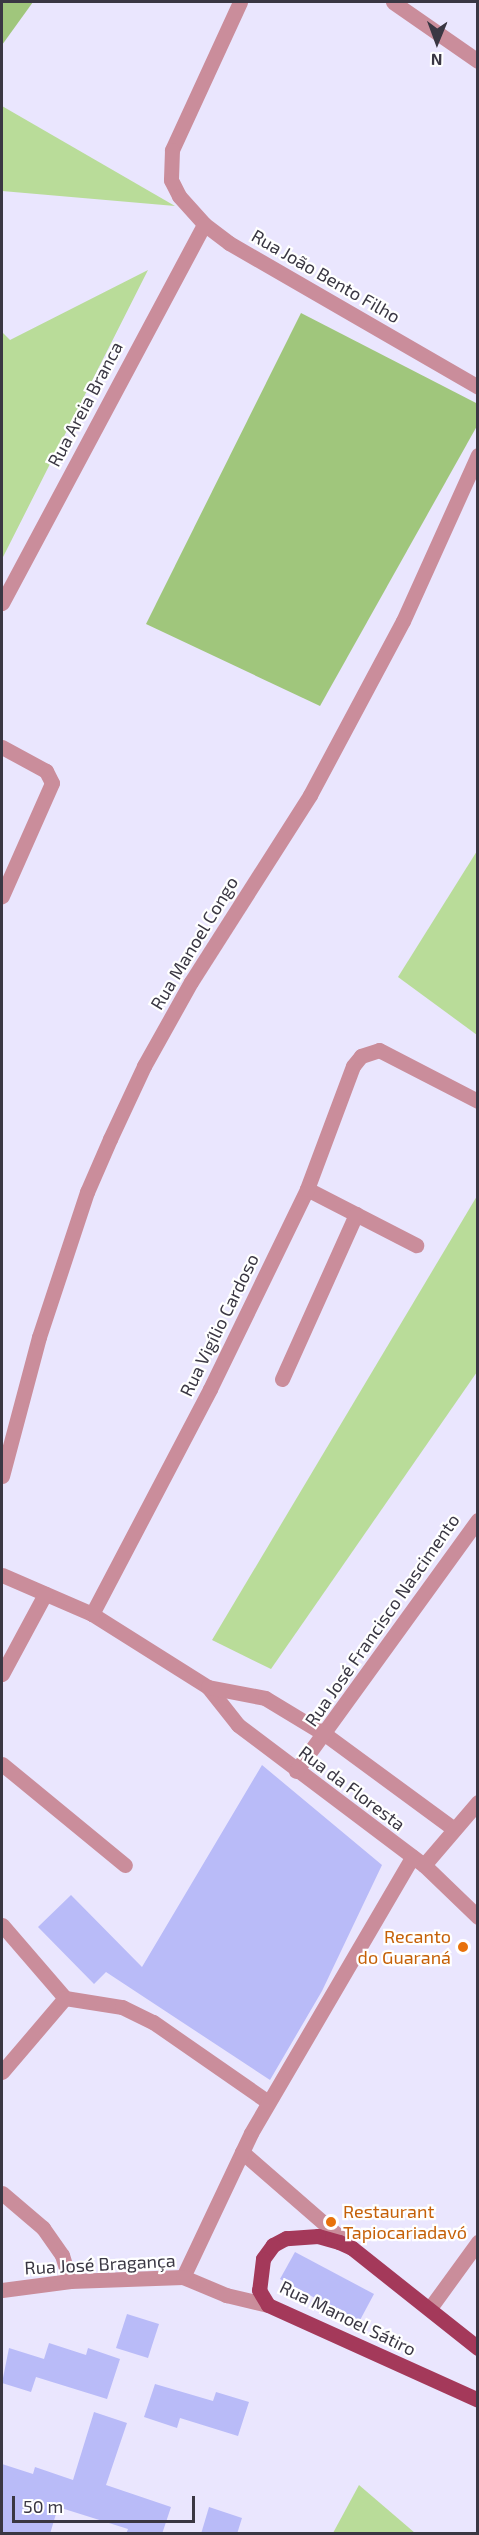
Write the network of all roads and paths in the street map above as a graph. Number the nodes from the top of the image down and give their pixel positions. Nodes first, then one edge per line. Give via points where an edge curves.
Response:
1 (240, 2) edge
2 (393, 2) edge
3 (477, 61) edge
4 (204, 224) junction
5 (477, 387) edge
6 (477, 455) edge
7 (2, 603) edge
8 (2, 747) edge
9 (2, 896) edge
10 (477, 1101) edge
11 (307, 1189) junction
12 (356, 1214) junction
13 (416, 1245) dead end
14 (282, 1378) dead end
15 (2, 1476) edge
16 (477, 1520) edge
17 (2, 1575) edge
18 (45, 1594) junction
19 (92, 1614) junction
20 (2, 1674) edge
21 (208, 1687) junction
22 (326, 1735) junction
23 (2, 1764) edge
24 (296, 1770) junction
25 (477, 1802) edge
26 (454, 1829) junction
27 (418, 1861) junction
28 (125, 1865) dead end
29 (477, 1917) edge
30 (2, 1925) edge
31 (65, 1998) junction
32 (2, 2072) edge
33 (268, 2102) junction
34 (242, 2152) junction
35 (2, 2193) edge
36 (477, 2242) edge
37 (352, 2248) junction
38 (183, 2277) junction
39 (70, 2281) junction
40 (2, 2290) edge
41 (267, 2305) junction
42 (430, 2308) junction
43 (477, 2348) edge
44 (477, 2400) edge

1 - 4 street, Rua João Bento Filho via 172,150 171,180
2 - 3 street
4 - 5 street, Rua João Bento Filho via 229,243
4 - 7 street, Rua Areia Branca
6 - 15 street, Rua Manoel Congo via 398,631 310,795 191,982 144,1066 110,1139 87,1192 39,1337
8 - 9 street via 51,777 51,790
10 - 11 street, Rua Vigílio Cardoso via 386,1052 371,1051 353,1066
11 - 12 street
11 - 19 street, Rua Vigílio Cardoso via 210,1389
12 - 13 street
12 - 14 street
16 - 22 street, Rua José Francisco Nascimento
17 - 18 street, Rua da Floresta
18 - 19 street, Rua da Floresta
18 - 20 street
19 - 21 street, Rua da Floresta
21 - 22 street, Rua da Floresta via 265,1698
21 - 24 street, Rua da Floresta via 238,1725
22 - 24 street, Rua José Francisco Nascimento
22 - 26 street, Rua da Floresta
23 - 28 street
24 - 27 street, Rua da Floresta
25 - 26 street
26 - 27 street
27 - 29 street, Rua da Floresta
27 - 33 street
30 - 31 street
31 - 32 street
31 - 33 street via 122,2007 153,2022
33 - 34 street
34 - 37 street, Rua Manoel Sátiro
34 - 38 street
35 - 39 street via 43,2228 62,2255
36 - 42 street
37 - 41 main road, Rua Manoel Sátiro via 318,2236 300,2235 273,2246 263,2259 259,2277 259,2290
37 - 42 main road, Rua Manoel Sátiro
38 - 39 street, Rua José Bragança
38 - 41 street, Rua José Bragança via 226,2295
39 - 40 street, Rua José Bragança
41 - 44 main road, Rua Manoel Sátiro
42 - 43 main road, Rua Manoel Sátiro

